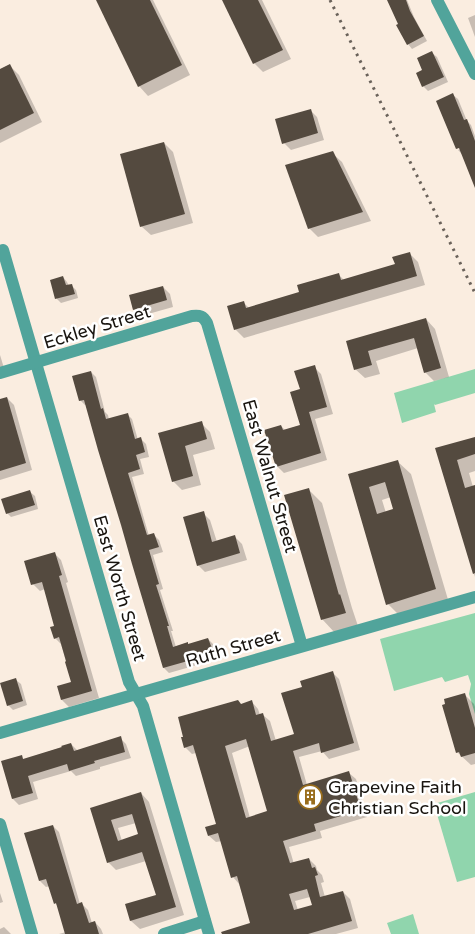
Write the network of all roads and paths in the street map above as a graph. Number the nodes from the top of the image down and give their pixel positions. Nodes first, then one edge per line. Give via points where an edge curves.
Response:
1 (437, 0) edge
2 (474, 71) edge
3 (3, 250) dead end
4 (204, 317) joint
5 (36, 363) junction
6 (0, 374) edge
7 (475, 597) edge
8 (302, 646) junction
9 (136, 694) junction
10 (0, 733) edge
11 (0, 824) edge
12 (205, 921) junction
13 (32, 934) edge
14 (164, 934) edge
15 (209, 934) edge

1 - 2 street
3 - 5 street, East Worth Street
4 - 5 street, Eckley Street via 192,316
4 - 8 street, East Walnut Street
5 - 6 street, Eckley Street
5 - 9 street, East Worth Street via 129,682
7 - 8 street, Ruth Street
8 - 9 street, Ruth Street
9 - 10 street, Ruth Street
9 - 12 street, East Worth Street via 143,706
11 - 13 street
12 - 14 street
12 - 15 street, East Worth Street

